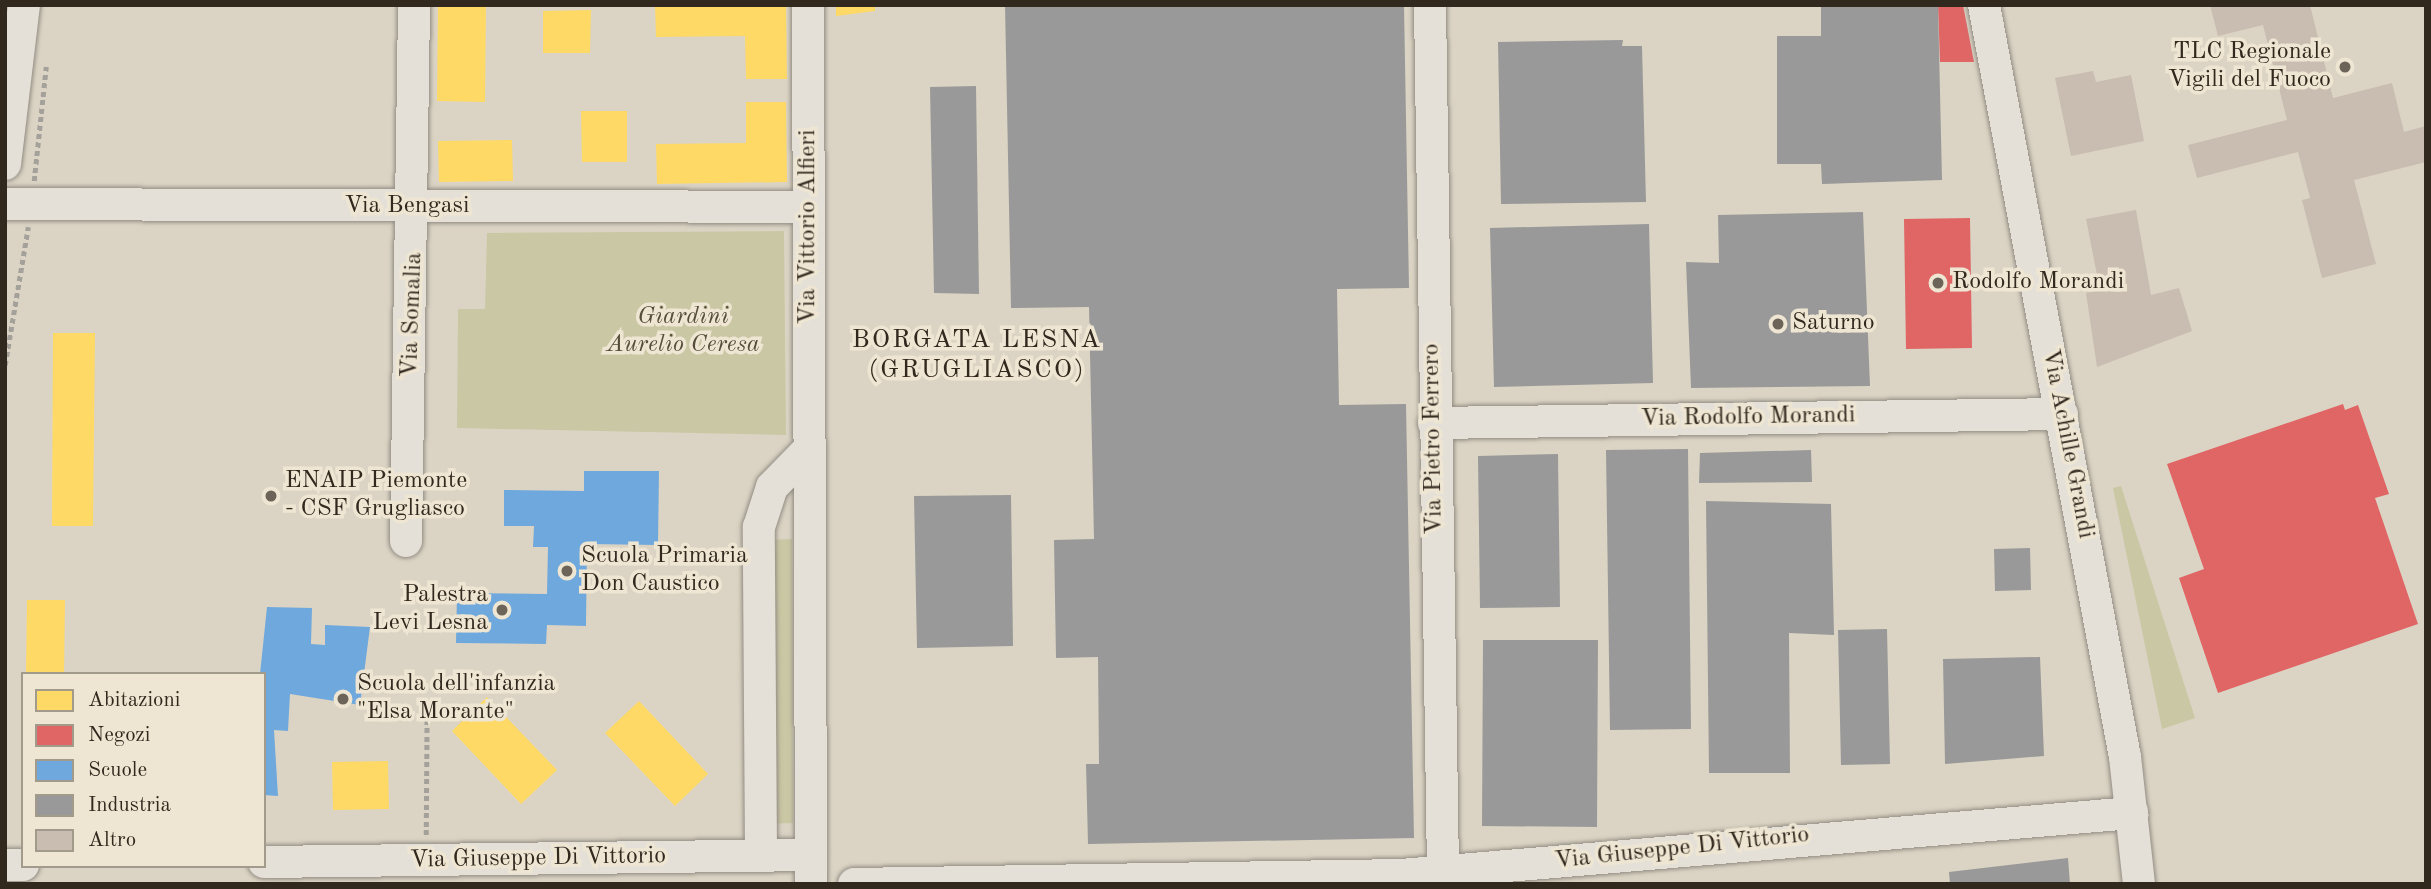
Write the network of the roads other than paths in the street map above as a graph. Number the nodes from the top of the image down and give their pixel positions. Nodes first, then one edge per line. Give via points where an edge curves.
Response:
1 (24, 5) edge
2 (414, 5) edge
3 (808, 5) edge
4 (1430, 5) edge
5 (1984, 5) edge
6 (5, 164) edge
7 (5, 204) edge
8 (414, 207) junction
9 (809, 207) junction
10 (2062, 414) junction
11 (1434, 423) junction
12 (809, 449) junction
13 (406, 541) dead end
14 (2132, 813) junction
15 (761, 854) junction
16 (266, 862) edge
17 (811, 869) edge
18 (566, 871) edge
19 (1443, 872) junction
20 (1024, 882) edge
21 (853, 884) edge
22 (2139, 884) edge

1 - 6 street
2 - 8 street, Via Somalia
3 - 9 street, Via Vittorio Alfieri
4 - 11 street, Via Pietro Ferrero
5 - 10 street, Via Achille Grandi
7 - 8 street, Via Bengasi
8 - 9 street, Via Bengasi
8 - 13 street, Via Somalia
9 - 12 street, Via Vittorio Alfieri
10 - 11 street, Via Rodolfo Morandi
10 - 14 street, Via Achille Grandi
11 - 19 street, Via Pietro Ferrero
12 - 15 street via 772,487 760,527
12 - 17 street, Via Vittorio Alfieri
14 - 19 street, Via Giuseppe Di Vittorio
14 - 22 street, Via Achille Grandi
15 - 17 street, Via Giuseppe Di Vittorio
15 - 18 street, Via Giuseppe Di Vittorio
16 - 18 street, Via Giuseppe Di Vittorio
19 - 20 street, Via Giuseppe Di Vittorio
20 - 21 street, Via Giuseppe Di Vittorio

